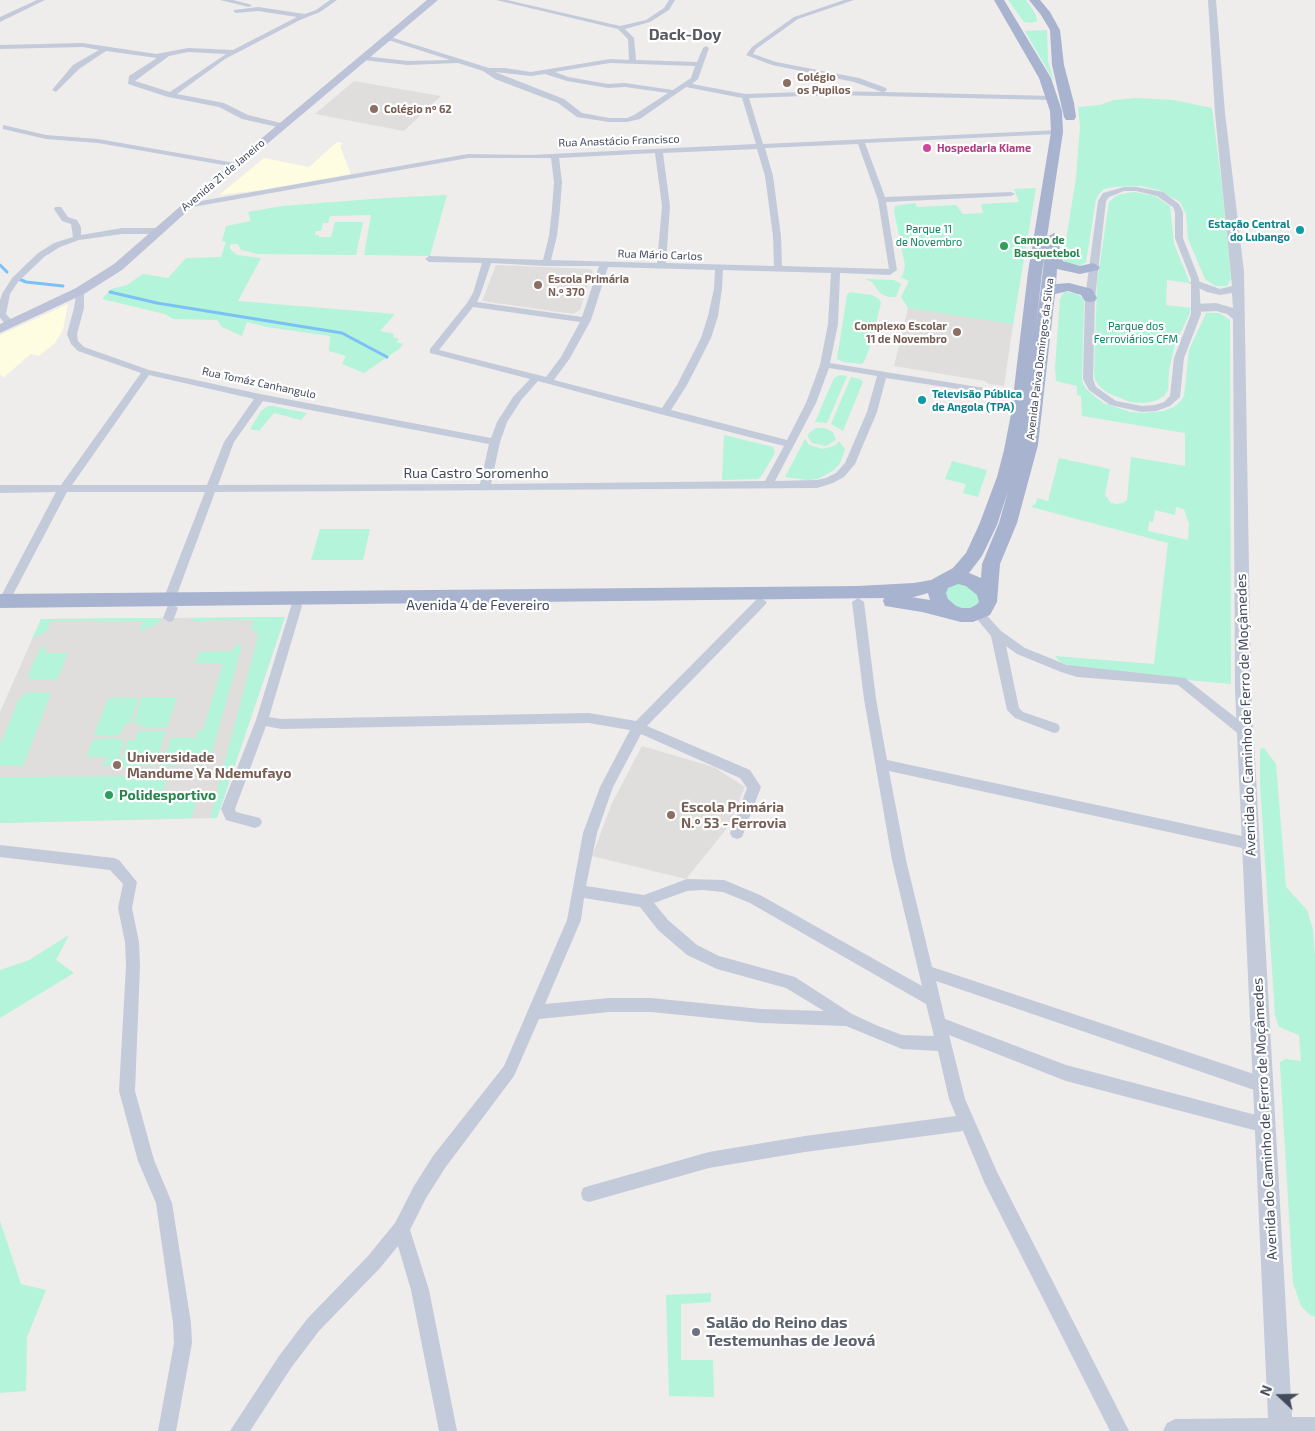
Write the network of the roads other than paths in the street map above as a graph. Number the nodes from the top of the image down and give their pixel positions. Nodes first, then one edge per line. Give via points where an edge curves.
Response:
1 (42, 0) edge
2 (223, 0) edge
3 (334, 0) edge
4 (433, 0) edge
5 (499, 0) edge
6 (672, 0) edge
7 (851, 0) edge
8 (999, 0) edge
9 (1034, 0) edge
10 (1212, 0) edge
11 (258, 9) junction
12 (236, 11) dead end
13 (1046, 14) junction
14 (1008, 15) junction
15 (306, 16) junction
16 (0, 20) edge
17 (1041, 25) dead end
18 (1029, 27) dead end
19 (620, 28) junction
20 (387, 38) junction
21 (0, 46) edge
22 (706, 48) dead end
23 (105, 50) junction
24 (235, 52) junction
25 (168, 54) junction
26 (363, 58) junction
27 (633, 60) junction
28 (465, 62) junction
29 (699, 64) junction
30 (488, 70) junction
31 (545, 72) junction
32 (686, 85) junction
33 (56, 90) dead end
34 (674, 92) junction
35 (171, 94) junction
36 (892, 94) junction
37 (745, 96) junction
38 (1052, 98) junction
39 (282, 126) junction
40 (6, 127) dead end
41 (1063, 135) junction
42 (861, 142) junction
43 (761, 147) junction
44 (659, 151) junction
45 (555, 155) junction
46 (235, 165) junction
47 (1012, 194) dead end
48 (882, 200) junction
49 (187, 206) junction
50 (58, 209) dead end
51 (1056, 222) dead end
52 (157, 232) junction
53 (77, 238) junction
54 (1052, 253) junction
55 (429, 259) dead end
56 (487, 261) junction
57 (546, 262) junction
58 (604, 264) junction
59 (662, 266) junction
60 (1093, 267) junction
61 (719, 268) junction
62 (778, 269) junction
63 (836, 271) junction
64 (1195, 283) junction
65 (1238, 289) junction
66 (80, 291) junction
67 (1048, 291) junction
68 (1090, 298) junction
69 (471, 304) junction
70 (1196, 308) junction
71 (1239, 318) junction
72 (586, 320) junction
73 (5, 326) edge
74 (825, 366) junction
75 (147, 372) junction
76 (882, 375) junction
77 (536, 378) junction
78 (548, 381) junction
79 (260, 396) junction
80 (1021, 397) junction
81 (664, 412) junction
82 (495, 442) junction
83 (790, 444) junction
84 (768, 485) junction
85 (485, 488) junction
86 (0, 489) edge
87 (210, 489) junction
88 (64, 490) junction
89 (945, 581) junction
90 (761, 602) junction
91 (858, 602) junction
92 (1, 606) edge
93 (296, 606) junction
94 (983, 607) junction
95 (170, 609) junction
96 (955, 613) junction
97 (997, 634) junction
98 (262, 720) junction
99 (638, 727) junction
100 (1054, 728) dead end
101 (1245, 732) junction
102 (882, 764) junction
103 (255, 822) dead end
104 (737, 833) dead end
105 (1251, 844) junction
106 (0, 851) edge
107 (578, 891) junction
108 (644, 901) junction
109 (926, 970) junction
110 (932, 999) junction
111 (534, 1012) junction
112 (847, 1019) junction
113 (938, 1024) junction
114 (944, 1044) junction
115 (1263, 1085) junction
116 (966, 1123) junction
117 (1265, 1125) junction
118 (589, 1194) dead end
119 (401, 1229) junction
120 (1315, 1429) edge
121 (1281, 1430) edge
122 (167, 1431) edge
123 (239, 1431) edge
124 (448, 1431) edge
125 (1120, 1431) edge
126 (1174, 1431) edge

1 - 16 street
2 - 11 street
3 - 15 street
4 - 20 main road, Avenida 21 de Janeiro
5 - 19 street
6 - 19 street via 667,9 648,21
7 - 36 street via 796,18 749,55 774,64 856,80
8 - 14 main road, Avenida Paiva Domingos da Silva
9 - 13 main road, Avenida Paiva Domingos da Silva
10 - 65 street, Avenida do Caminho de Ferro de Moçâmedes
11 - 12 street
11 - 15 street
13 - 17 main road
13 - 41 main road, Avenida Paiva Domingos da Silva via 1056,35 1058,64 1070,113
14 - 18 main road
14 - 38 main road, Avenida Paiva Domingos da Silva via 1045,78
15 - 24 street
19 - 27 street via 631,38
20 - 26 main road, Avenida 21 de Janeiro
20 - 28 street
21 - 23 street via 82,45
22 - 29 street
23 - 25 street via 156,56
23 - 33 street via 76,67
24 - 25 street via 188,50
24 - 35 street
25 - 35 street via 132,78 131,82
26 - 28 street via 408,63
26 - 39 main road, Avenida 21 de Janeiro
27 - 29 street
27 - 31 street
28 - 30 street
29 - 32 street via 696,76
30 - 31 street
30 - 34 street via 498,77 561,101 575,112 591,118 632,119
31 - 34 street via 608,86 625,85
32 - 34 street
32 - 37 street
35 - 39 street via 222,105 245,118
36 - 37 street
36 - 38 street
37 - 43 street
38 - 41 main road, Avenida Paiva Domingos da Silva
39 - 46 main road, Avenida 21 de Janeiro
40 - 46 street via 46,137 98,141
41 - 42 street, Rua Anastácio Francisco
41 - 80 main road, Avenida Paiva Domingos da Silva via 1035,272
42 - 43 street, Rua Anastácio Francisco
42 - 48 street
43 - 44 street, Rua Anastácio Francisco
43 - 62 street via 774,206
44 - 45 street, Rua Anastácio Francisco
44 - 59 street via 666,206
45 - 49 street, Rua Anastácio Francisco via 468,156
45 - 57 street via 556,209
46 - 49 main road, Avenida 21 de Janeiro
47 - 48 street
48 - 63 street, Rua Mário Carlos via 893,270
49 - 52 main road, Avenida 21 de Janeiro
50 - 53 street via 65,219 74,222
51 - 54 main road, Avenida Paiva Domingos da Silva
52 - 53 street via 122,231
52 - 66 main road, Avenida 21 de Janeiro via 118,267
53 - 73 street via 40,255 14,280 1,314
54 - 60 main road via 1058,264 1063,266 1080,270
54 - 67 main road, Avenida Paiva Domingos da Silva
55 - 56 street, Rua Mário Carlos
56 - 57 street, Rua Mário Carlos
56 - 69 street
57 - 58 street, Rua Mário Carlos
58 - 59 street, Rua Mário Carlos
58 - 72 street
59 - 61 street, Rua Mário Carlos
60 - 64 street via 1102,201 1114,191 1136,189 1160,194 1176,206 1179,238
60 - 68 street
61 - 62 street, Rua Mário Carlos
61 - 81 street via 714,316 706,338
62 - 63 street, Rua Mário Carlos
63 - 74 street via 834,324
64 - 65 street via 1214,291
64 - 70 street
65 - 71 street, Avenida do Caminho de Ferro de Moçâmedes
66 - 73 main road, Avenida 21 de Janeiro
66 - 75 street, Rua Tomáz Canhangulo via 72,334 74,342 96,356
67 - 68 main road via 1069,287 1087,292
67 - 94 main road, Avenida Paiva Domingos da Silva via 1030,445 1008,523 991,564
68 - 70 street via 1088,379 1092,388 1113,403 1142,409 1162,406 1175,397 1179,358
69 - 72 street
69 - 77 street via 433,351
70 - 71 street via 1216,307 1231,311
71 - 101 street, Avenida do Caminho de Ferro de Moçâmedes
72 - 78 street
74 - 76 street
74 - 83 street
75 - 79 street, Rua Tomáz Canhangulo
75 - 88 street
76 - 80 street
76 - 84 street, Rua Castro Soromenho via 861,441 850,464 840,475 817,484
77 - 78 street
77 - 82 street via 518,397 502,422
78 - 81 street
79 - 82 street, Rua Tomáz Canhangulo
79 - 87 street via 230,442
80 - 89 main road, Avenida Paiva Domingos da Silva via 1012,450 998,500 974,556 959,573
81 - 83 street
82 - 85 street
83 - 84 street
84 - 85 street, Rua Castro Soromenho
85 - 87 street, Rua Castro Soromenho
86 - 88 street, Rua Castro Soromenho
87 - 88 street, Rua Castro Soromenho
87 - 95 street
88 - 92 street
89 - 94 main road via 958,578 974,582 986,592
89 - 95 main road, Avenida 4 de Fevereiro via 914,590
89 - 96 main road via 938,588 938,598 944,607
90 - 91 main road, Avenida 4 de Fevereiro
90 - 93 main road, Avenida 4 de Fevereiro
90 - 99 street
91 - 96 main road, Avenida 4 de Fevereiro via 904,602
91 - 102 street
92 - 95 main road, Avenida 4 de Fevereiro
93 - 95 main road, Avenida 4 de Fevereiro
93 - 98 street
94 - 96 main road, Avenida 4 de Fevereiro via 967,615
94 - 97 street
97 - 100 street via 1013,710
97 - 101 street via 1021,651 1065,669 1181,682
98 - 99 street via 281,724 589,718
98 - 103 street via 228,809 231,816
99 - 104 street via 745,774 754,787
99 - 107 street via 603,796 590,833
101 - 105 street, Avenida do Caminho de Ferro de Moçâmedes
102 - 105 street
102 - 109 street via 899,860
105 - 115 street, Avenida do Caminho de Ferro de Moçâmedes
106 - 122 street via 114,864 130,882 125,908 133,966 127,1091 146,1161 164,1203 184,1343
107 - 108 street
107 - 111 street via 574,920
108 - 110 street via 688,886 724,886 755,899
108 - 112 street via 663,925 692,950 717,962 790,982
109 - 110 street
109 - 115 street
110 - 113 street
111 - 112 street via 609,1005 651,1005 761,1016
111 - 119 street via 510,1071 439,1162
112 - 114 street via 902,1042
113 - 114 street
113 - 117 street via 1066,1073
114 - 116 street
115 - 117 street, Avenida do Caminho de Ferro de Moçâmedes
116 - 118 street via 709,1160
116 - 125 street
117 - 121 street, Avenida do Caminho de Ferro de Moçâmedes
119 - 123 street via 313,1325
119 - 124 street via 420,1290
120 - 121 street
121 - 126 street

